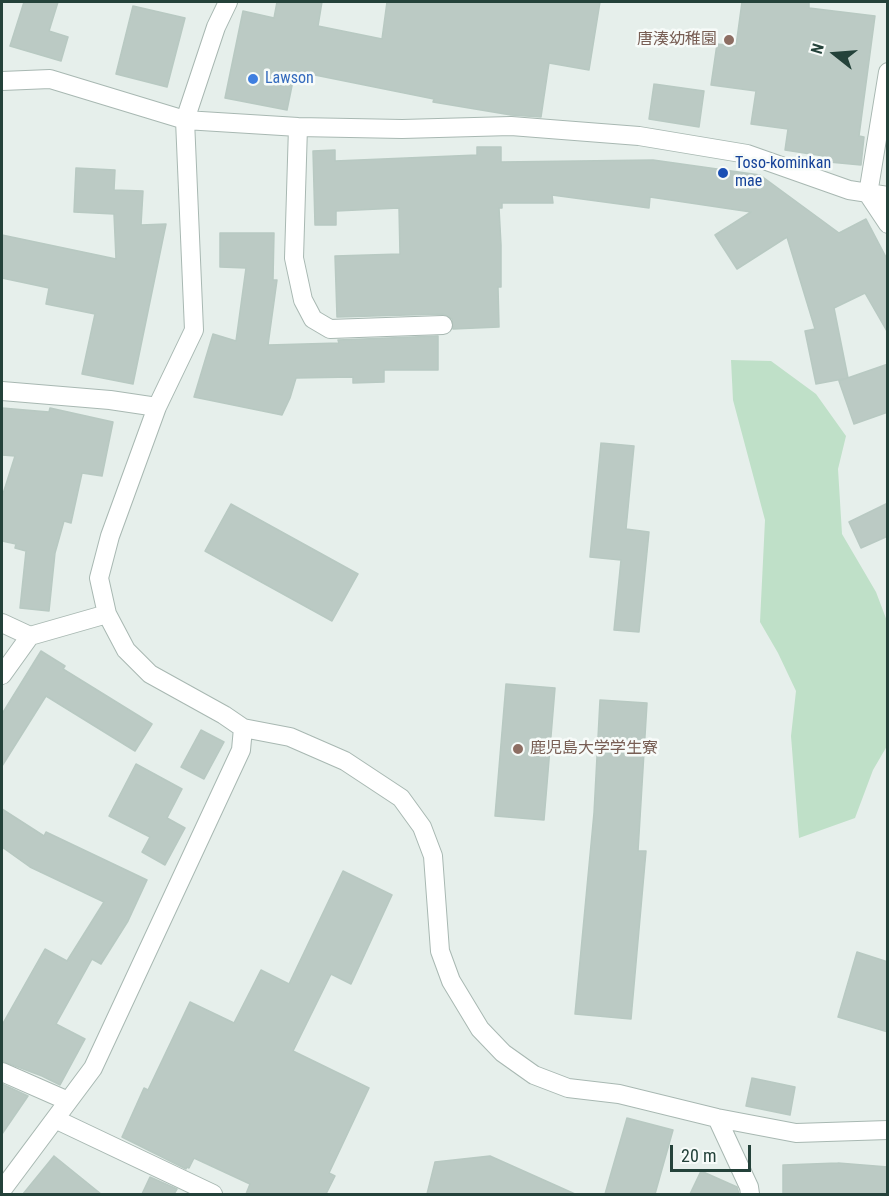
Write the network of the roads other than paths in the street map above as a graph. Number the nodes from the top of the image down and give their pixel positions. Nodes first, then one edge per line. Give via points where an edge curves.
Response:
1 (228, 2) edge
2 (888, 72) edge
3 (2, 81) edge
4 (185, 120) junction
5 (298, 127) junction
6 (868, 194) junction
7 (888, 196) edge
8 (888, 224) edge
9 (443, 325) dead end
10 (2, 391) edge
11 (156, 407) junction
12 (107, 614) junction
13 (2, 623) edge
14 (30, 636) junction
15 (2, 675) edge
16 (243, 728) junction
17 (2, 1072) edge
18 (68, 1101) junction
19 (717, 1118) junction
20 (55, 1119) junction
21 (888, 1130) edge
22 (2, 1190) edge
23 (213, 1194) edge
24 (750, 1194) edge

1 - 4 street
2 - 6 street
3 - 4 street via 50,79
4 - 5 street
4 - 11 street via 194,330
5 - 6 street via 511,126 639,136 747,154
5 - 9 street via 294,258 303,300 313,319 330,329
6 - 7 street
6 - 8 street
10 - 11 street
11 - 12 street via 99,578
12 - 14 street
12 - 16 street via 126,650 150,674
13 - 14 street
14 - 15 street
16 - 18 street via 241,750 93,1068
16 - 19 street via 290,737 345,761 401,798 422,827 433,856 440,951 451,981 480,1029 503,1053 534,1075 568,1088 619,1094
17 - 18 street
18 - 20 street
19 - 21 street via 796,1133
19 - 24 street
20 - 22 street
20 - 23 street

